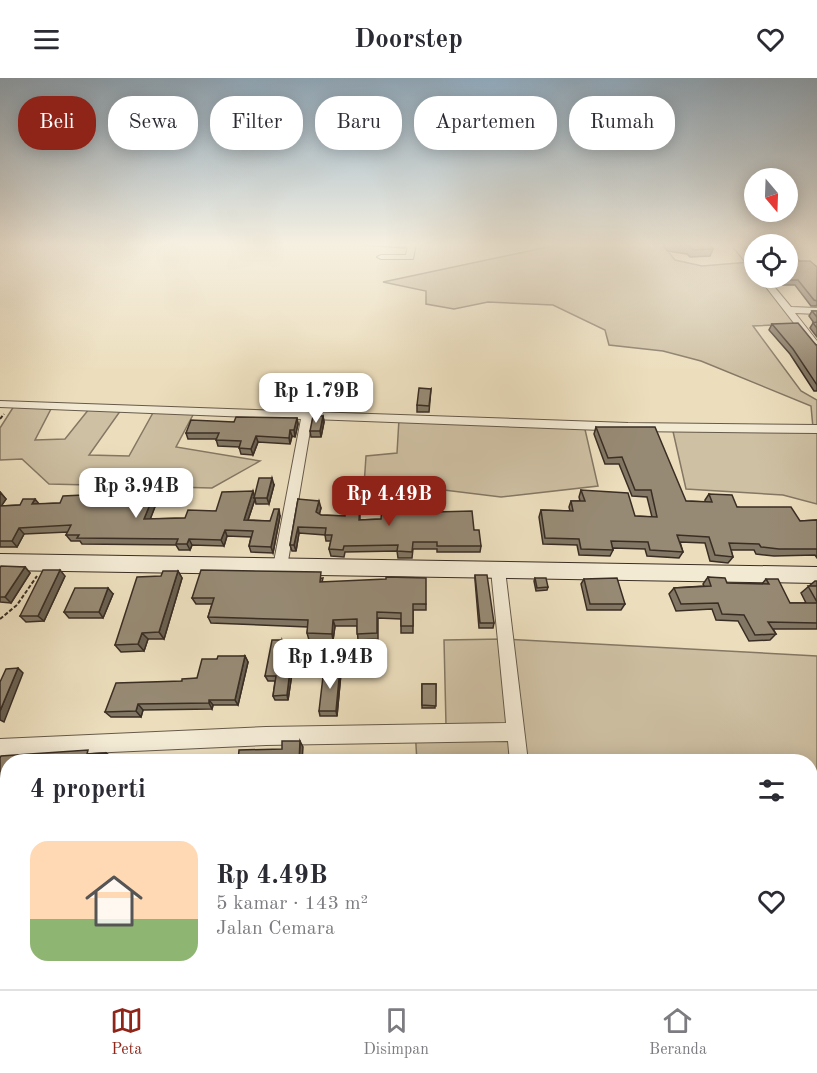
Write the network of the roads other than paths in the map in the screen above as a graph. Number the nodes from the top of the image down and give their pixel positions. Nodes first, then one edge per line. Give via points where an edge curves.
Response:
1 (771, 288) edge
2 (790, 310) junction
3 (817, 311) edge
4 (817, 347) edge
5 (0, 404) edge
6 (307, 417) junction
7 (817, 429) edge
8 (0, 562) edge
9 (280, 567) junction
10 (498, 570) junction
11 (817, 575) edge
12 (515, 732) junction
13 (0, 748) edge
14 (518, 754) edge

1 - 2 street
2 - 3 street
2 - 4 street
5 - 6 street
6 - 7 street
6 - 9 street
8 - 9 street
9 - 10 street
10 - 11 street
10 - 12 street
12 - 13 street via 266,736
12 - 14 street

